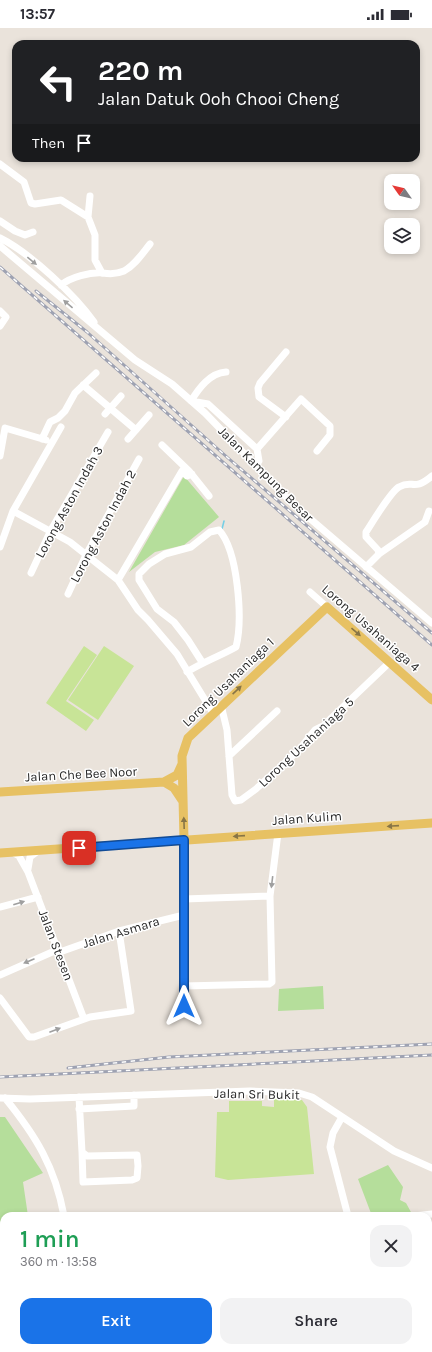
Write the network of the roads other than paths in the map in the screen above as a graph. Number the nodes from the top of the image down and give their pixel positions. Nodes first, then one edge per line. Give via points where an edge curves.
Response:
1 (0, 164) edge
2 (90, 196) dead end
3 (88, 217) junction
4 (0, 221) edge
5 (33, 232) dead end
6 (0, 238) edge
7 (150, 244) dead end
8 (0, 246) edge
9 (102, 273) junction
10 (62, 285) junction
11 (0, 311) edge
12 (0, 326) edge
13 (98, 329) junction
14 (286, 352) dead end
15 (226, 372) dead end
16 (96, 373) dead end
17 (83, 385) junction
18 (121, 396) dead end
19 (191, 401) junction
20 (111, 407) junction
21 (105, 414) dead end
22 (149, 416) dead end
23 (286, 417) junction
24 (61, 428) dead end
25 (136, 430) junction
26 (108, 432) dead end
27 (42, 439) junction
28 (128, 439) dead end
29 (1, 440) edge
30 (52, 442) junction
31 (162, 445) dead end
32 (257, 449) junction
33 (317, 451) dead end
34 (0, 456) edge
35 (139, 459) dead end
36 (256, 466) junction
37 (192, 474) junction
38 (432, 476) edge
39 (209, 496) dead end
40 (13, 511) junction
41 (430, 511) dead end
42 (50, 530) junction
43 (0, 548) edge
44 (378, 554) junction
45 (86, 555) junction
46 (366, 567) junction
47 (32, 573) dead end
48 (118, 580) junction
49 (310, 592) dead end
50 (68, 594) dead end
51 (326, 607) junction
52 (157, 609) junction
53 (148, 620) junction
54 (432, 623) edge
55 (202, 662) junction
56 (390, 662) junction
57 (187, 672) junction
58 (432, 700) edge
59 (221, 705) junction
60 (277, 711) dead end
61 (213, 713) junction
62 (229, 756) junction
63 (182, 763) junction
64 (164, 782) junction
65 (0, 792) edge
66 (183, 806) junction
67 (432, 823) edge
68 (278, 833) junction
69 (184, 840) junction
70 (38, 851) junction
71 (14, 852) junction
72 (0, 854) edge
73 (28, 872) junction
74 (38, 896) junction
75 (270, 896) junction
76 (184, 899) junction
77 (0, 907) edge
78 (184, 915) junction
79 (119, 931) junction
80 (59, 951) junction
81 (0, 975) edge
82 (184, 986) junction
83 (0, 998) edge
84 (184, 1006) dead end
85 (84, 1019) junction
86 (134, 1095) junction
87 (79, 1097) junction
88 (3, 1098) edge
89 (79, 1109) junction
90 (342, 1117) junction
91 (85, 1154) junction
92 (432, 1168) edge
93 (63, 1212) edge
94 (347, 1212) edge

1 - 3 street via 24,182 31,203 61,200
2 - 3 street
3 - 9 street via 95,235 95,260
4 - 5 street via 15,232 25,235
6 -> 10 street, Jalan Kampung Besar
7 - 9 street via 136,262 123,271 108,275
13 -> 8 street, Jalan Kampung Besar
9 - 10 street via 76,277
10 - 13 street, Jalan Kampung Besar via 82,306
11 - 12 street via 6,319
13 - 19 street, Jalan Kampung Besar
14 - 23 street via 258,388 259,397
15 - 19 street via 205,382
16 - 17 street
17 - 20 street
17 - 27 street via 72,397 65,412 50,422
18 - 20 street
19 - 32 street via 208,404
19 - 36 street, Jalan Kampung Besar
20 - 21 street
20 - 25 street
22 - 25 street
23 - 32 street
23 - 33 street via 301,399 330,426 330,435
24 - 30 street
25 - 28 street
26 - 42 street, Lorong Aston Indah 3
27 - 29 street via 5,428
27 - 30 street
29 - 34 street
30 - 40 street
31 - 37 street
32 - 36 street via 259,461
35 - 45 street, Lorong Aston Indah 2
36 - 46 street, Jalan Kampung Besar via 293,504
37 - 39 street
37 - 48 street via 187,476 182,471
38 - 44 street via 422,484 407,484 394,490 366,532 366,537 378,550
40 - 42 street
40 - 43 street
41 - 44 street via 425,522
42 - 45 street
42 - 47 street, Lorong Aston Indah 3
44 - 46 street
45 - 48 street
45 - 50 street, Lorong Aston Indah 2
46 - 54 street, Jalan Kampung Besar
48 - 53 street
49 - 51 street, Lorong Usahaniaga 4
51 -> 56 main road, Lorong Usahaniaga 4
59 -> 51 main road, Lorong Usahaniaga 1
52 - 53 street
52 - 55 street via 174,622
52 - 55 street via 139,580 139,574 165,554 192,547 210,532 219,530 228,543 237,577 238,637 236,647
53 - 57 street via 177,654
55 - 57 street
56 - 58 main road, Lorong Usahaniaga 4
56 - 62 street, Lorong Usahaniaga 5 via 323,726 315,730 299,750 241,800 235,801 232,795
57 - 61 street
59 - 61 main road, Lorong Usahaniaga 1
59 - 62 street via 227,730
60 - 62 street
61 - 63 main road, Lorong Usahaniaga 1 via 188,738 183,750
63 - 64 main road via 177,775
63 - 66 main road, Lorong Usahaniaga 1
64 - 65 main road, Jalan Che Bee Noor
64 - 66 main road via 177,791
69 -> 66 main road, Lorong Usahaniaga 1
67 -> 68 main road, Jalan Kulim
68 -> 69 main road, Jalan Kulim
68 -> 75 street
69 - 70 main road, Jalan Kulim
69 - 76 street
70 - 71 main road, Jalan Kulim
70 - 73 street via 30,857
71 - 72 main road, Jalan Kulim
71 - 73 street, Jalan Stesen
73 - 74 street, Jalan Stesen
77 -> 74 street
74 - 80 street, Jalan Stesen
75 - 76 street
75 - 82 street via 272,982
76 - 78 street
78 - 79 street, Jalan Asmara
78 - 82 street
79 - 80 street, Jalan Asmara
79 - 85 street via 131,1011
80 -> 81 street, Jalan Asmara
80 - 85 street, Jalan Stesen
82 - 84 street
83 -> 85 street via 29,1037 39,1036
86 - 87 street, Jalan Sri Bukit
86 - 89 street via 134,1106
86 - 90 street, Jalan Sri Bukit via 250,1091 299,1093 312,1097
87 - 88 street, Jalan Sri Bukit
87 - 89 street
88 - 93 street via 36,1139 46,1159
89 - 91 street
90 - 92 street, Jalan Sri Bukit via 394,1151
90 - 94 street via 333,1133 330,1147
91 - 91 street via 137,1155 136,1178 83,1182

